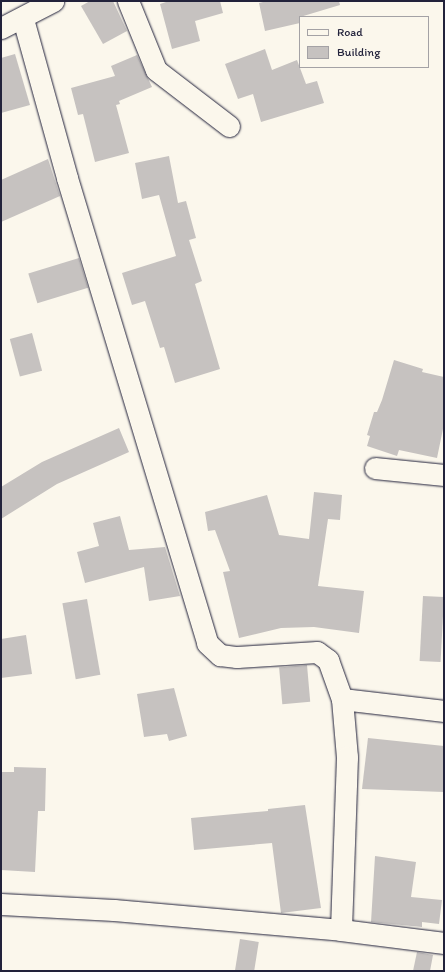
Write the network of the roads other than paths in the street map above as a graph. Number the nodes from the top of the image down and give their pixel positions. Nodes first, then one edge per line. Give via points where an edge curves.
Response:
1 (53, 1) edge
2 (128, 1) edge
3 (23, 19) junction
4 (1, 28) edge
5 (230, 126) dead end
6 (375, 468) dead end
7 (444, 475) edge
8 (342, 699) junction
9 (444, 710) edge
10 (1, 904) edge
11 (341, 930) junction
12 (444, 943) edge

1 - 3 street
2 - 5 street via 156,70
3 - 4 street
3 - 8 street via 207,643 220,655 237,657 317,652 328,660
6 - 7 street
8 - 9 street
8 - 11 street via 347,757
10 - 11 street via 114,910
11 - 12 street

